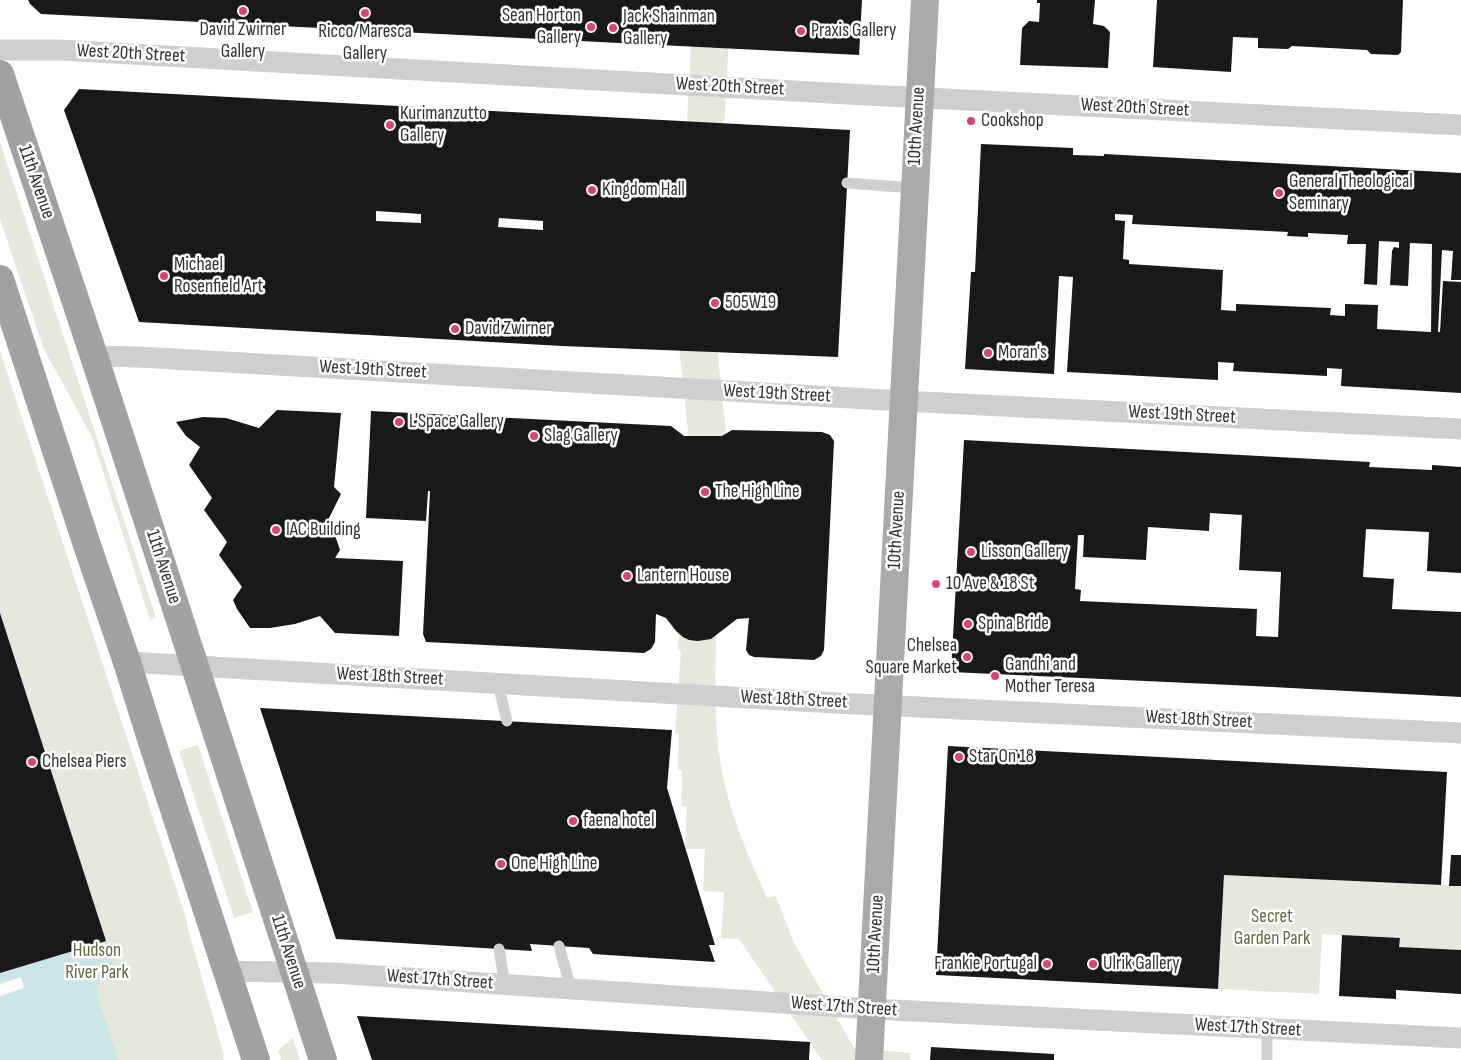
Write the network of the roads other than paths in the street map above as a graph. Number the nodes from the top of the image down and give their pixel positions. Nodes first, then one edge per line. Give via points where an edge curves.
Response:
1 (925, 0) edge
2 (0, 50) edge
3 (0, 74) edge
4 (919, 97) junction
5 (1461, 125) edge
6 (847, 183) dead end
7 (914, 188) junction
8 (0, 279) edge
9 (94, 356) junction
10 (903, 401) junction
11 (1461, 429) edge
12 (128, 662) junction
13 (195, 666) junction
14 (498, 684) junction
15 (888, 705) junction
16 (507, 722) dead end
17 (1461, 733) edge
18 (559, 946) dead end
19 (500, 948) dead end
20 (227, 971) junction
21 (294, 972) junction
22 (505, 985) junction
23 (571, 989) junction
24 (872, 1009) junction
25 (1267, 1029) junction
26 (1461, 1038) edge
27 (256, 1060) edge
28 (323, 1060) edge
29 (869, 1060) edge
30 (1267, 1060) edge

1 - 4 main road, 10th Avenue
2 - 4 street, West 20th Street via 69,50
3 - 9 highway, 11th Avenue
4 - 5 street, West 20th Street
4 - 7 main road, 10th Avenue
6 - 7 lane
7 - 10 main road, 10th Avenue
8 - 12 highway
9 - 10 street, West 19th Street
9 - 13 highway, 11th Avenue
10 - 11 street, West 19th Street
10 - 15 main road, 10th Avenue
12 - 13 street, West 18th Street
12 - 20 highway
13 - 14 street, West 18th Street
13 - 21 highway, 11th Avenue
14 - 15 street, West 18th Street
14 - 16 lane
15 - 17 street, West 18th Street
15 - 24 main road, 10th Avenue
18 - 23 lane
19 - 22 lane
20 - 21 street, West 17th Street
20 - 27 highway
21 - 22 street, West 17th Street
21 - 28 highway, 11th Avenue
22 - 23 street, West 17th Street
23 - 24 street, West 17th Street
24 - 25 street, West 17th Street
24 - 29 main road, 10th Avenue
25 - 26 street, West 17th Street
25 - 30 lane

